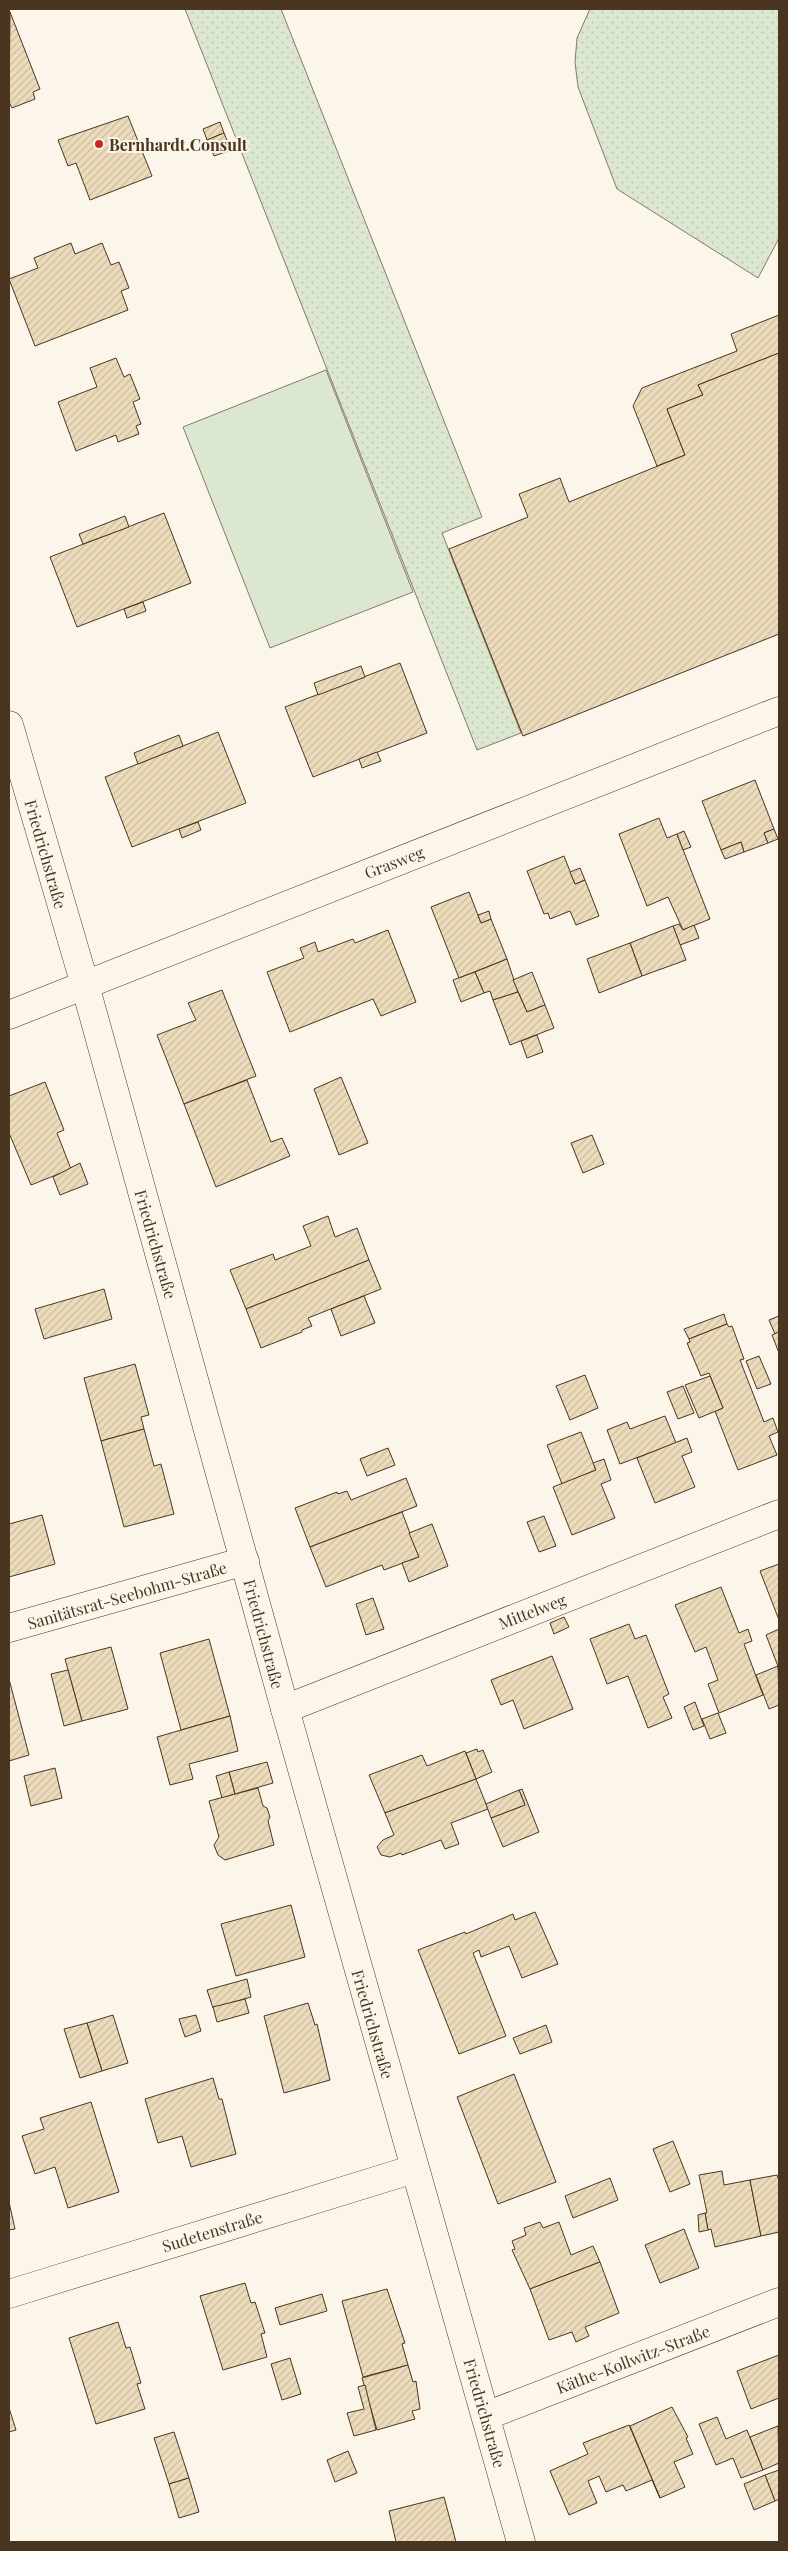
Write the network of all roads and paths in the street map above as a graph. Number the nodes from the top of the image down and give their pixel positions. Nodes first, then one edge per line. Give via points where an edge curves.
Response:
1 (779, 711) edge
2 (9, 725) edge
3 (85, 985) junction
4 (9, 1015) edge
5 (779, 1514) edge
6 (245, 1561) junction
7 (9, 1628) edge
8 (284, 1709) junction
9 (414, 2169) junction
10 (9, 2294) edge
11 (779, 2302) edge
12 (486, 2416) junction
13 (521, 2542) edge

1 - 3 street, Grasweg
2 - 3 street, Friedrichstraße
3 - 4 street, Grasweg
3 - 6 street, Friedrichstraße
5 - 8 street, Mittelweg
6 - 7 street, Sanitätsrat-Seebohm-Straße
6 - 8 street, Friedrichstraße
8 - 9 street, Friedrichstraße
9 - 10 street, Sudetenstraße
9 - 12 street, Friedrichstraße
11 - 12 street, Käthe-Kollwitz-Straße
12 - 13 street, Friedrichstraße

